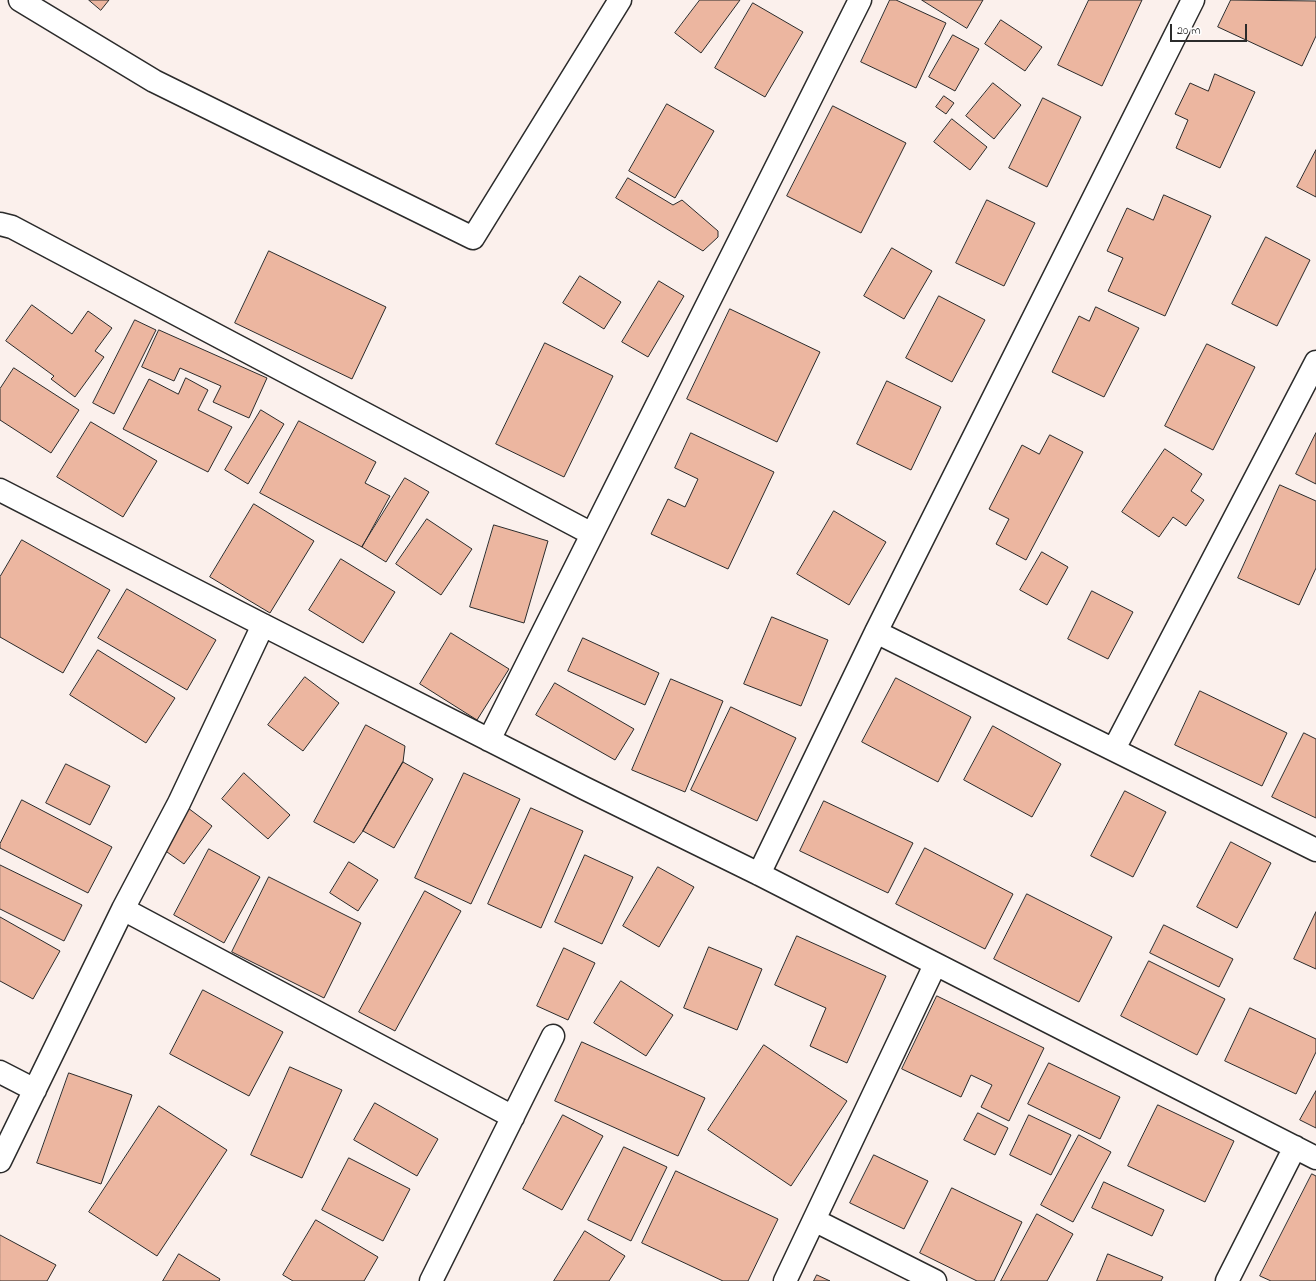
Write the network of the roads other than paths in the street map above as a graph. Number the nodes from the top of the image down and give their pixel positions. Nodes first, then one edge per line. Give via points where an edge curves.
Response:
1 (20, 0) edge
2 (620, 0) edge
3 (860, 0) edge
4 (1192, 0) edge
5 (0, 224) edge
6 (1316, 362) edge
7 (0, 490) edge
8 (592, 534) junction
9 (263, 625) junction
10 (876, 632) junction
11 (489, 740) junction
12 (1114, 749) junction
13 (1316, 850) edge
14 (759, 874) junction
15 (123, 910) junction
16 (936, 964) junction
17 (553, 1036) dead end
18 (0, 1072) edge
19 (35, 1090) junction
20 (513, 1117) junction
21 (1296, 1147) junction
22 (1316, 1158) edge
23 (0, 1160) edge
24 (814, 1220) junction
25 (432, 1281) edge
26 (785, 1281) edge
27 (935, 1281) edge
28 (1227, 1281) edge

1 - 2 street via 154,81 473,238
3 - 8 street
4 - 10 street
5 - 8 street via 12,227
6 - 12 street
7 - 9 street
8 - 11 street
9 - 11 street
9 - 15 street via 179,803
10 - 12 street
10 - 14 street
11 - 14 street
12 - 13 street
14 - 16 street
15 - 19 street
15 - 20 street
16 - 21 street
16 - 24 street
17 - 20 street
18 - 19 street
19 - 23 street
20 - 25 street
21 - 22 street
21 - 28 street
24 - 26 street
24 - 27 street

